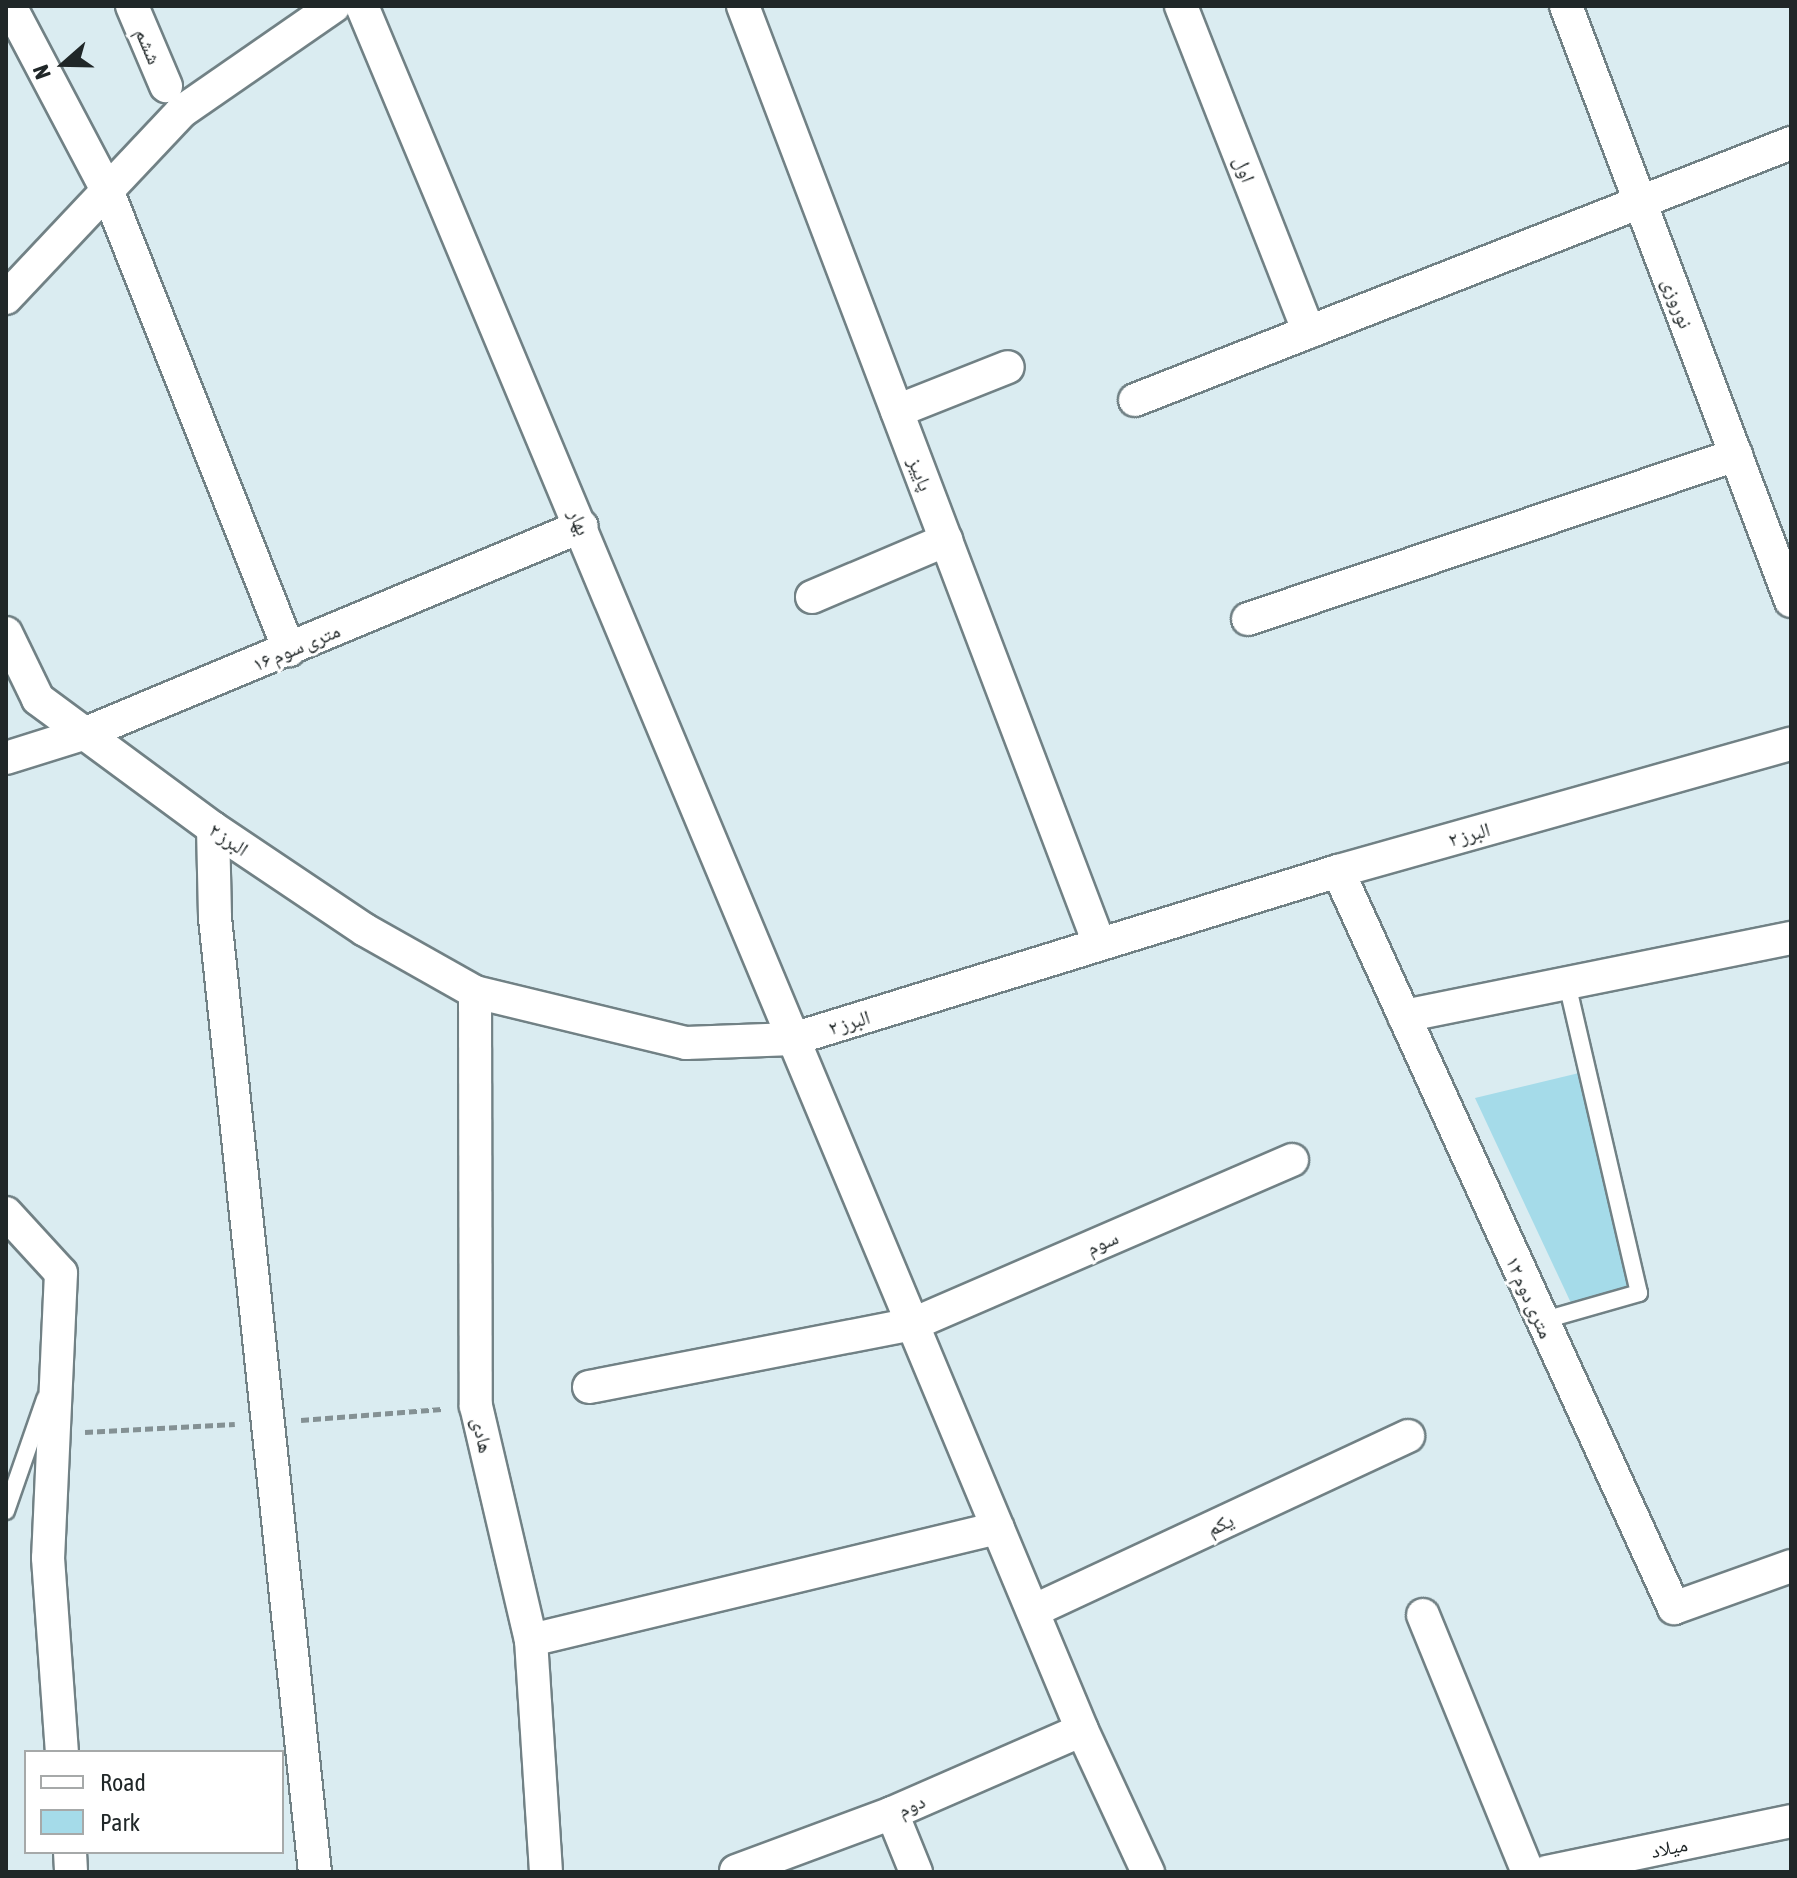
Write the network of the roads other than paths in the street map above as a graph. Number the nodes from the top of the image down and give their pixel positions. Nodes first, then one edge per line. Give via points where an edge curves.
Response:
1 (10, 6) edge
2 (132, 6) edge
3 (334, 6) edge
4 (362, 6) edge
5 (743, 6) edge
6 (1181, 6) edge
7 (1566, 6) edge
8 (166, 86) dead end
9 (1791, 143) edge
10 (107, 190) junction
11 (1640, 202) junction
12 (6, 298) edge
13 (1309, 332) junction
14 (1008, 367) dead end
15 (1135, 400) dead end
16 (897, 411) junction
17 (1736, 455) junction
18 (582, 526) junction
19 (946, 540) junction
20 (812, 597) dead end
21 (1791, 601) edge
22 (1248, 619) dead end
23 (6, 633) edge
24 (289, 650) junction
25 (86, 733) junction
26 (1791, 744) edge
27 (6, 758) edge
28 (213, 828) junction
29 (1338, 871) junction
30 (1791, 938) edge
31 (1099, 943) junction
32 (1568, 987) junction
33 (475, 992) junction
34 (1404, 1016) junction
35 (793, 1039) junction
36 (1292, 1160) dead end
37 (6, 1213) edge
38 (1541, 1321) junction
39 (913, 1324) junction
40 (55, 1370) junction
41 (589, 1387) dead end
42 (1408, 1436) dead end
43 (6, 1511) edge
44 (998, 1528) junction
45 (1791, 1566) edge
46 (1033, 1611) junction
47 (1423, 1615) dead end
48 (531, 1640) junction
49 (1082, 1730) junction
50 (62, 1750) edge
51 (892, 1813) junction
52 (1791, 1821) edge
53 (1626, 1864) edge
54 (736, 1871) edge
55 (315, 1872) edge
56 (546, 1872) edge
57 (916, 1872) edge
58 (1148, 1872) edge
59 (1528, 1872) edge
60 (1547, 1872) edge

1 - 10 street
2 - 8 street, ششم
3 - 10 street via 181,112
4 - 18 street, بهار
5 - 16 street, پاییز
6 - 13 street, اول
7 - 11 street, نوروزی
9 - 11 street
10 - 12 street
10 - 24 street
11 - 13 street
11 - 17 street, نوروزی
13 - 15 street
14 - 16 street
16 - 19 street, پاییز
17 - 21 street, نوروزی
17 - 22 street
18 - 24 street, ۱۶ متری سوم
18 - 35 street, بهار
19 - 20 street
19 - 31 street, پاییز
23 - 25 street, البرز ۲ via 38,699
24 - 25 street, ۱۶ متری سوم
25 - 27 street, ۱۶ متری سوم
25 - 28 street, البرز ۲
26 - 29 street, البرز ۲
28 - 33 street, البرز ۲ via 365,930
28 - 55 street via 215,918
29 - 31 street, البرز ۲
29 - 34 street, ۱۲ متری دوم
30 - 32 street
31 - 35 street, البرز ۲
32 - 34 street
32 - 38 lane via 1639,1293
33 - 35 street, البرز ۲ via 686,1043
33 - 48 street, هادی via 476,1406
34 - 38 street, ۱۲ متری دوم
35 - 39 street, بهار
36 - 39 street, سوم
37 - 40 street via 61,1273
38 - 45 street, ۱۲ متری دوم via 1674,1608
39 - 41 street, سوم
39 - 44 street, بهار
40 - 43 lane
40 - 50 street via 48,1558
42 - 46 street, یکم
44 - 46 street, بهار
44 - 48 street
46 - 49 street, بهار
47 - 59 street
48 - 56 street, هادی
49 - 51 street, دوم
49 - 58 street, بهار
51 - 54 street, دوم
51 - 57 street
52 - 53 street, میلاد
53 - 60 street, میلاد

